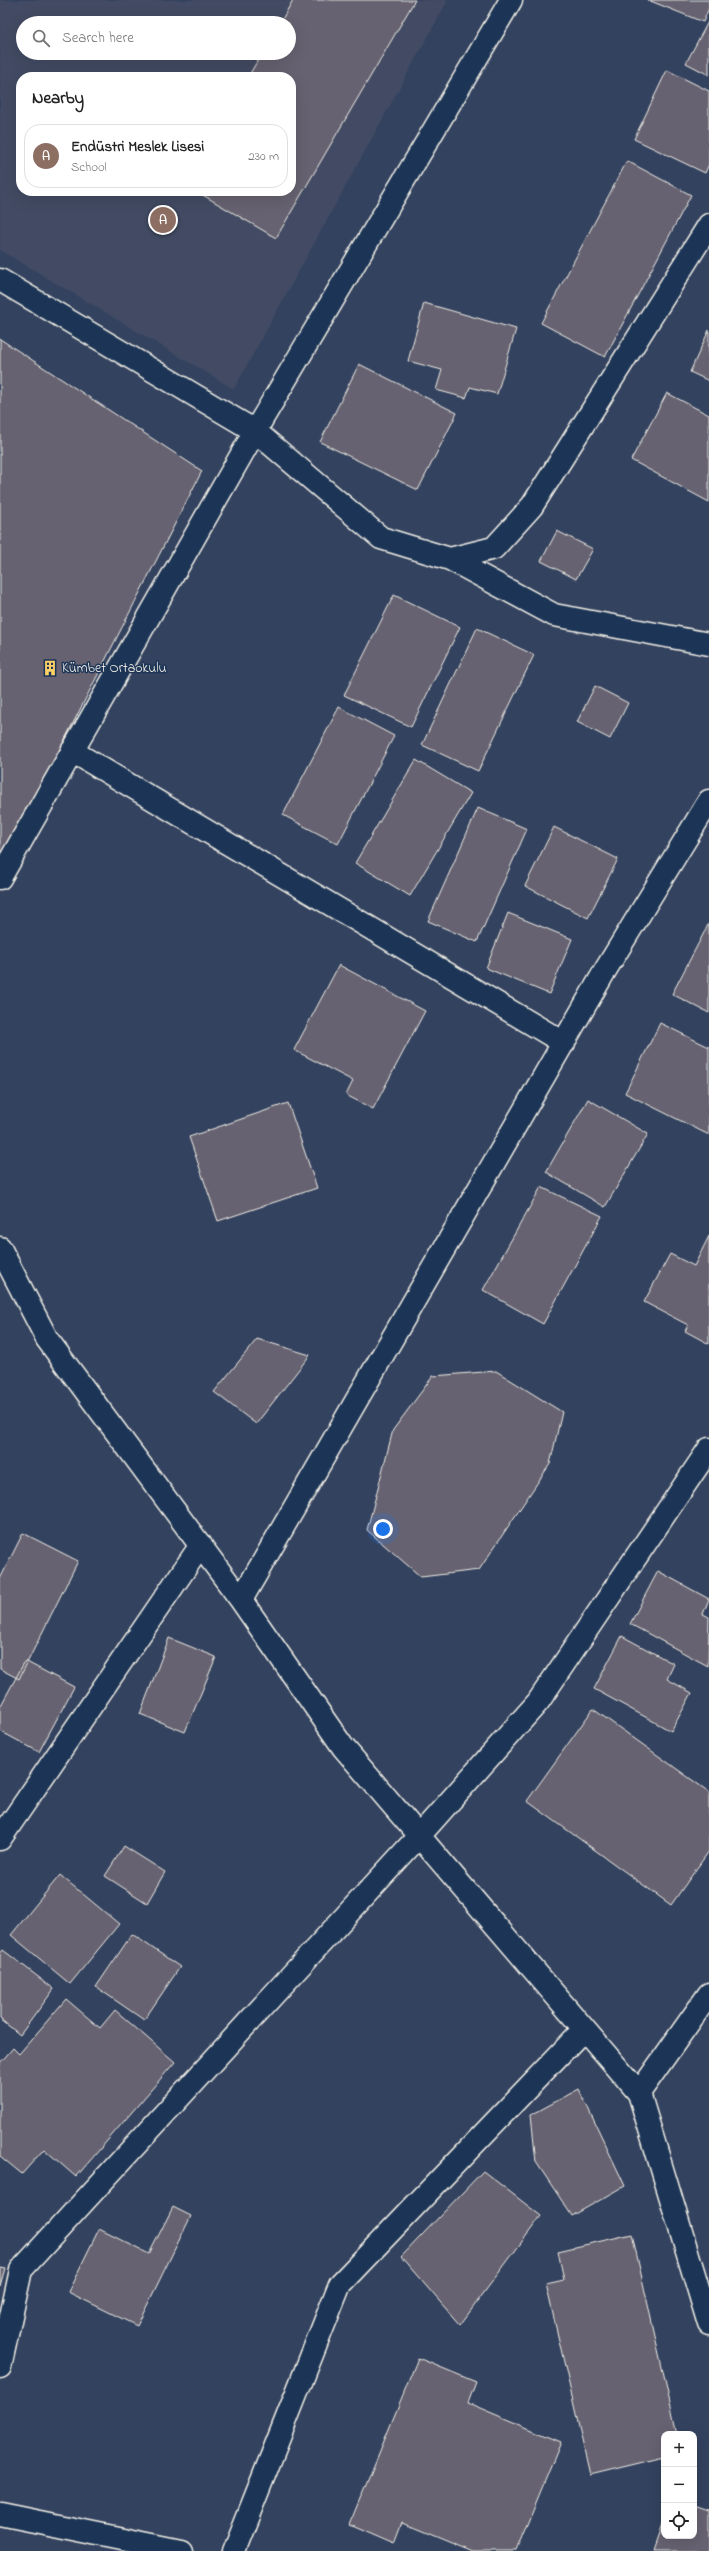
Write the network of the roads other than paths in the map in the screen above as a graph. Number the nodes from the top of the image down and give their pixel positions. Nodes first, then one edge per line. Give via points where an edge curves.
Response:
1 (511, 0) edge
2 (709, 225) edge
3 (0, 280) edge
4 (255, 430) junction
5 (450, 559) junction
6 (709, 644) edge
7 (72, 751) junction
8 (709, 801) edge
9 (0, 878) edge
10 (564, 1043) junction
11 (0, 1248) edge
12 (709, 1449) edge
13 (201, 1545) junction
14 (241, 1600) junction
15 (419, 1836) junction
16 (0, 1839) edge
17 (709, 1994) edge
18 (584, 2029) junction
19 (639, 2093) junction
20 (709, 2324) edge
21 (0, 2367) edge
22 (0, 2514) edge
23 (182, 2551) edge
24 (234, 2551) edge

1 - 4 street
2 - 5 street via 532,506 494,548
3 - 4 street
4 - 5 street via 381,538
4 - 7 street
5 - 6 street via 554,615
7 - 9 street
7 - 10 street
8 - 10 street
10 - 14 street
11 - 13 street via 47,1339
12 - 15 street via 538,1702
13 - 14 street
13 - 16 street
14 - 15 street via 343,1747
15 - 18 street
15 - 21 street via 22,2270
17 - 19 street
18 - 19 street
18 - 24 street via 340,2284
19 - 20 street
22 - 23 street

